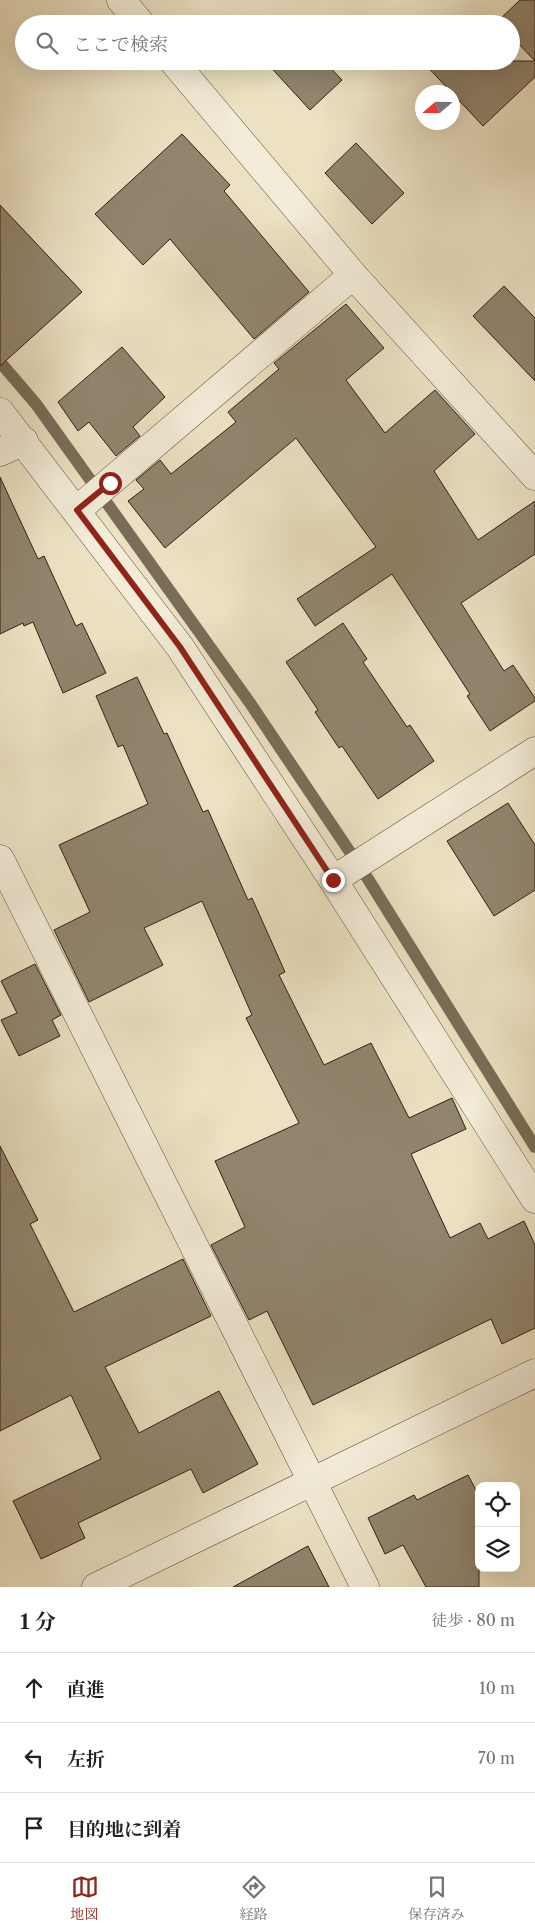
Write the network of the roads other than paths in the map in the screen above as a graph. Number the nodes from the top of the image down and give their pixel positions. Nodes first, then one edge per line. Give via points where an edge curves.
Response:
1 (121, 0) edge
2 (134, 15) edge
3 (180, 70) edge
4 (353, 275) junction
5 (0, 412) edge
6 (12, 447) edge
7 (535, 476) edge
8 (94, 497) junction
9 (535, 751) edge
10 (0, 859) edge
11 (333, 880) junction
12 (528, 1172) edge
13 (535, 1199) edge
14 (535, 1373) edge
15 (314, 1482) junction
16 (96, 1587) edge
17 (365, 1587) edge

1 - 2 street
3 - 4 street
4 - 7 street
4 - 8 street
5 - 6 street
6 - 8 street
8 - 11 street via 180,647
9 - 11 street
10 - 15 street
11 - 12 street
12 - 13 street
14 - 15 street
15 - 16 street
15 - 17 street

